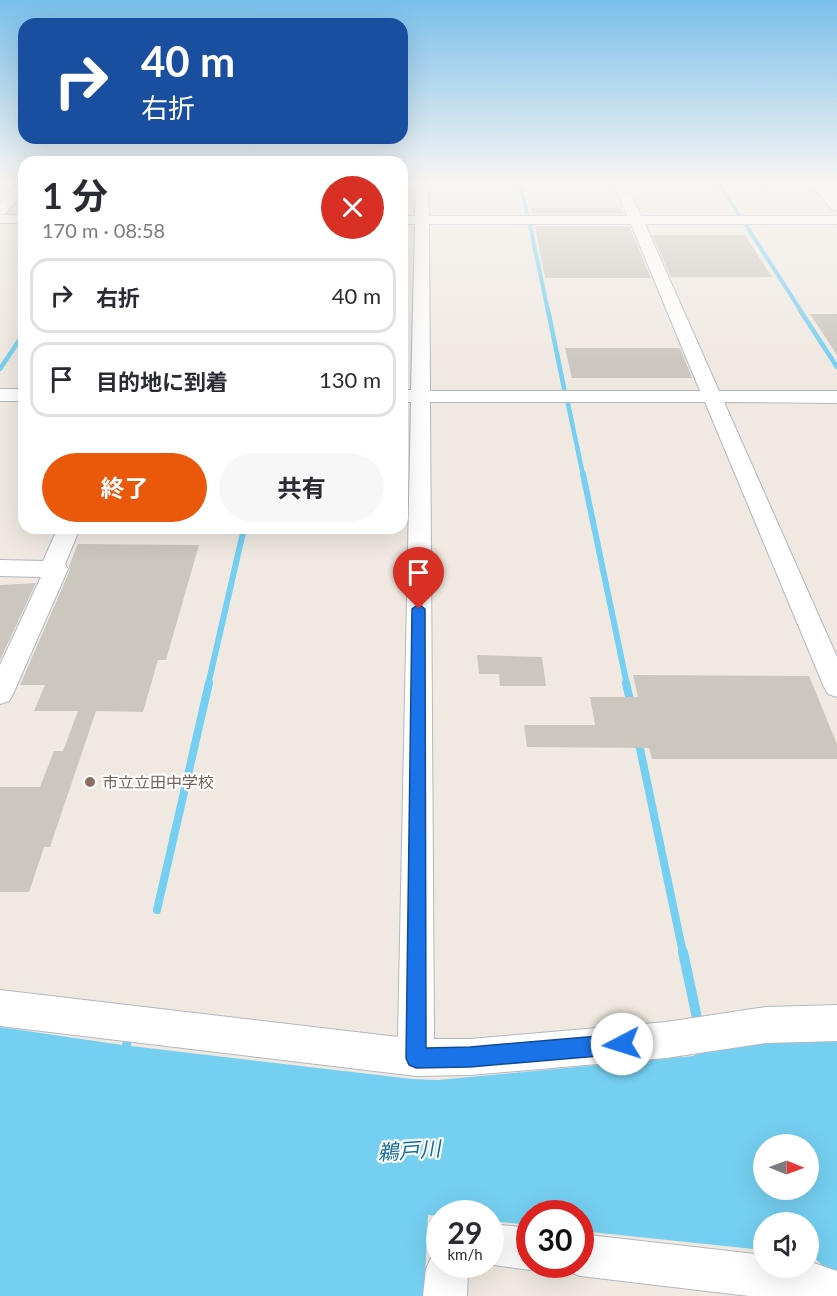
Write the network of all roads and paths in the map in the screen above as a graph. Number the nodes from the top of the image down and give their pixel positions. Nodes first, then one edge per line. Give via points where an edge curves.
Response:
1 (412, 243) edge
2 (646, 243) edge
3 (0, 394) edge
4 (18, 395) edge
5 (411, 396) edge
6 (711, 397) junction
7 (837, 397) edge
8 (66, 534) edge
9 (0, 568) edge
10 (51, 568) junction
11 (837, 687) edge
12 (0, 694) edge
13 (0, 1008) edge
14 (837, 1023) edge
15 (416, 1058) junction
16 (594, 1257) edge
17 (447, 1278) edge
18 (837, 1293) edge
19 (446, 1296) edge

1 - 5 street
2 - 6 street
3 - 4 street
5 - 6 street
5 - 15 street
6 - 7 street
6 - 11 street
8 - 10 street
9 - 10 street
10 - 12 street via 56,569
13 - 15 street
14 - 15 street via 766,1025 666,1040
16 - 18 street via 805,1281
17 - 19 street

